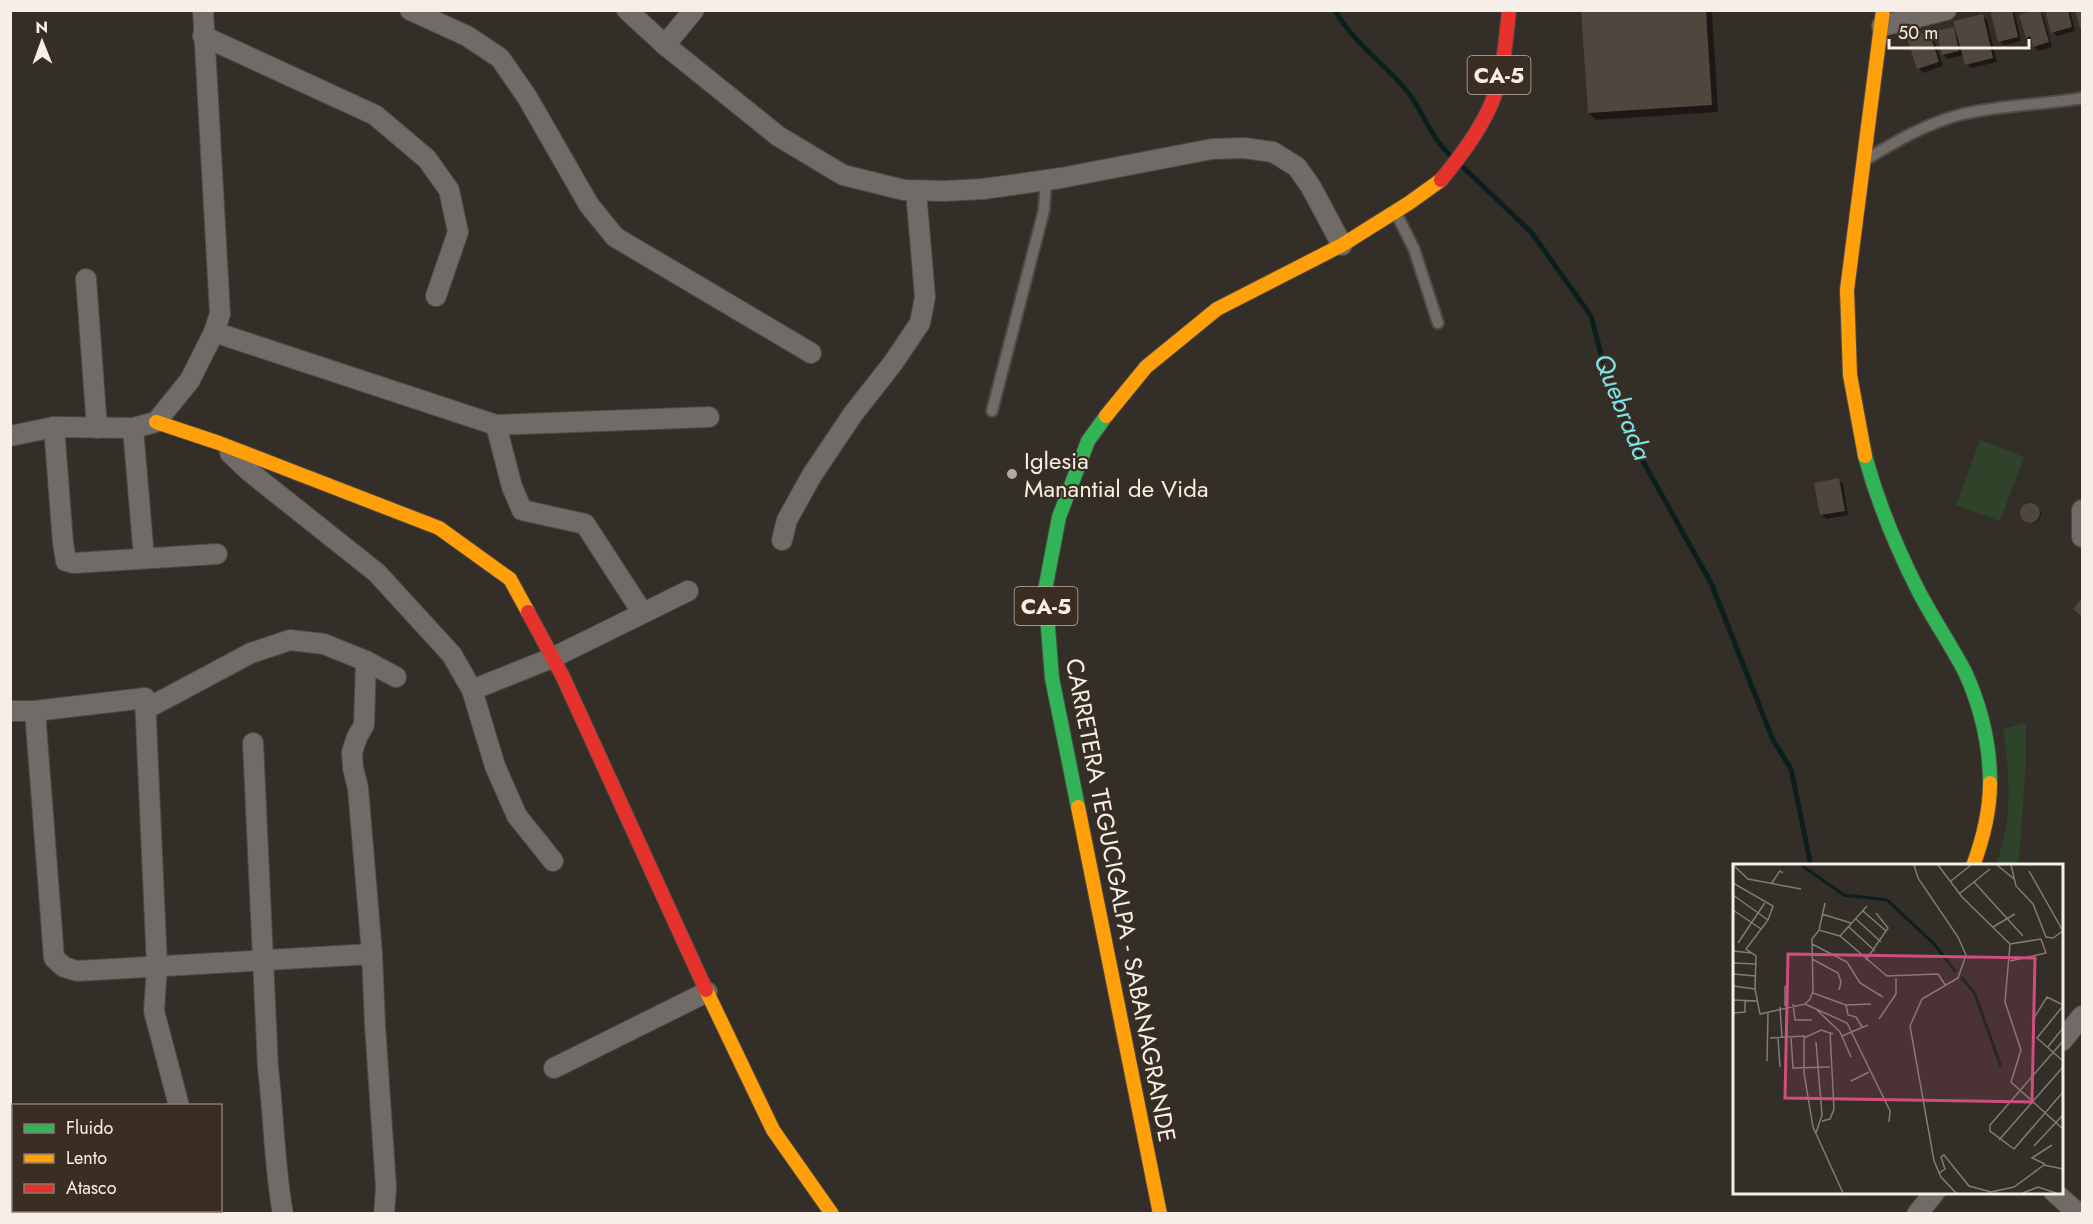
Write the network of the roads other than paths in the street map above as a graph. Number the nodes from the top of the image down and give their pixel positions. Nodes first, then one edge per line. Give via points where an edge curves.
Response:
1 (203, 10) edge
2 (410, 10) edge
3 (627, 10) edge
4 (694, 10) edge
5 (1509, 10) edge
6 (1946, 10) edge
7 (1882, 18) edge
8 (203, 36) junction
9 (665, 45) junction
10 (2082, 98) edge
11 (1864, 160) junction
12 (1046, 180) junction
13 (916, 191) junction
14 (1395, 212) junction
15 (1342, 245) junction
16 (86, 279) dead end
17 (436, 296) dead end
18 (1438, 323) dead end
19 (214, 332) junction
20 (811, 353) dead end
21 (992, 411) dead end
22 (709, 417) dead end
23 (156, 422) junction
24 (496, 425) junction
25 (54, 427) junction
26 (97, 428) junction
27 (133, 428) junction
28 (10, 436) edge
29 (219, 443) junction
30 (2082, 510) edge
31 (2082, 537) edge
32 (782, 540) dead end
33 (217, 555) dead end
34 (144, 558) junction
35 (688, 591) dead end
36 (642, 612) junction
37 (552, 658) junction
38 (366, 661) junction
39 (396, 677) dead end
40 (472, 690) junction
41 (146, 709) junction
42 (10, 711) edge
43 (35, 711) junction
44 (253, 743) dead end
45 (554, 861) dead end
46 (1974, 864) edge
47 (372, 954) junction
48 (262, 961) junction
49 (157, 966) junction
50 (707, 992) junction
51 (2082, 1016) edge
52 (2063, 1039) edge
53 (554, 1068) dead end
54 (178, 1104) edge
55 (1933, 1194) edge
56 (2056, 1194) edge
57 (284, 1214) edge
58 (384, 1214) edge
59 (832, 1214) edge
60 (1160, 1214) edge
61 (1917, 1214) edge
62 (2079, 1214) edge

1 - 8 street
2 - 20 street via 467,36 500,58 527,97 588,205 615,237
3 - 9 street
4 - 9 street
5 - 14 main road, CARRETERA TEGUCIGALPA - SABANAGRANDE / CA-5 via 1494,97 1474,135 1442,179
6 - 7 street
7 - 11 main road
8 - 17 street via 375,115 427,159 449,190 458,231
8 - 19 street via 220,314
9 - 13 street via 778,136 843,175
10 - 11 lane via 1959,115 1926,126
11 - 46 main road via 1847,290 1849,375 1869,472 1884,514 1932,617 1953,649 1980,712 1990,785 1986,821
12 - 13 street via 983,189
12 - 15 street via 1212,149 1273,152 1297,167
12 - 21 lane via 1044,210
13 - 32 street via 925,297 920,323 812,475 787,520
14 - 15 main road, CARRETERA TEGUCIGALPA - SABANAGRANDE / CA-5
14 - 18 lane via 1414,249
15 - 60 main road, CARRETERA TEGUCIGALPA - SABANAGRANDE / CA-5 via 1216,309 1146,367 1115,403 1088,441 1079,462 1059,517 1045,590 1054,689
16 - 26 street
19 - 23 street via 190,380
19 - 24 street
22 - 24 street
23 - 27 street
23 - 29 main road
24 - 36 street via 522,510 585,524
25 - 26 street
25 - 28 street
25 - 34 street via 66,561
26 - 27 street
27 - 34 street
29 - 37 main road via 439,528 510,579
29 - 40 street via 377,573 452,655
30 - 31 street
33 - 34 street
35 - 36 street
36 - 37 street
37 - 40 street
37 - 50 main road
38 - 39 street
38 - 41 street via 324,644 290,640 251,653
38 - 47 street via 364,725 352,752
40 - 45 street via 495,766 517,816
41 - 43 street via 145,698
41 - 49 street
42 - 43 street
43 - 49 street via 54,957 64,967 77,971
44 - 48 street
47 - 48 street
47 - 58 street via 386,1187
48 - 49 street
48 - 57 street via 277,1178
49 - 54 street via 154,1011
50 - 53 street
50 - 59 main road via 773,1130
51 - 52 street
55 - 61 street
56 - 62 street

